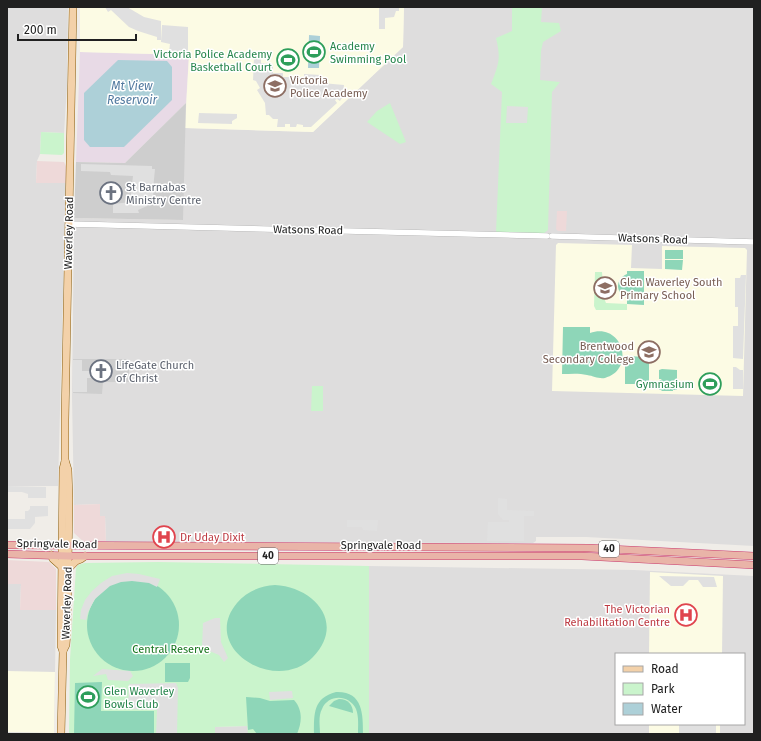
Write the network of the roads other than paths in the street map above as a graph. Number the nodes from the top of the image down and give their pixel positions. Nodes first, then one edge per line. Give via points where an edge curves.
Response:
1 (73, 7) edge
2 (69, 224) junction
3 (754, 242) edge
4 (66, 535) junction
5 (7, 545) edge
6 (51, 546) junction
7 (66, 546) junction
8 (80, 546) junction
9 (7, 554) edge
10 (51, 555) junction
11 (65, 556) junction
12 (85, 556) junction
13 (754, 556) edge
14 (754, 565) edge
15 (65, 568) junction
16 (61, 734) edge

1 - 2 main road, Waverley Road
2 - 3 street, Watsons Road
2 - 4 main road, Waverley Road
4 - 6 main road
4 - 7 main road, Waverley Road
4 - 8 main road
5 - 6 highway, Springvale Road / 40
6 - 7 highway, Springvale Road / 40
7 - 8 highway, Springvale Road / 40
7 - 11 main road, Waverley Road
8 - 13 highway, Springvale Road / 40 via 589,548
9 - 10 highway, Springvale Road / 40
10 - 11 highway, Springvale Road / 40
10 - 15 main road
11 - 12 highway, Springvale Road / 40
11 - 15 main road, Waverley Road
12 - 14 highway, Springvale Road / 40 via 582,556
12 - 15 main road
15 - 16 main road, Waverley Road via 61,646

